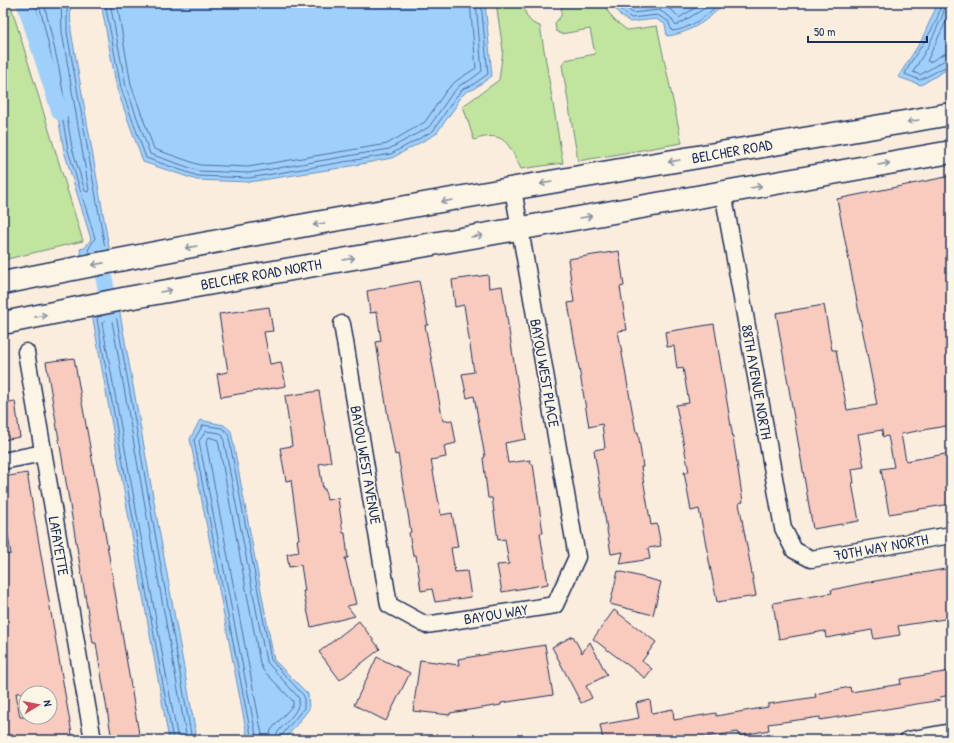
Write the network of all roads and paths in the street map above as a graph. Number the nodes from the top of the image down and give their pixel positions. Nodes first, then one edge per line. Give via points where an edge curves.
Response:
1 (951, 114) edge
2 (951, 152) edge
3 (513, 189) junction
4 (723, 192) junction
5 (520, 229) junction
6 (3, 283) edge
7 (3, 323) edge
8 (342, 324) dead end
9 (26, 352) dead end
10 (43, 453) junction
11 (3, 461) edge
12 (951, 535) edge
13 (577, 557) joint
14 (811, 559) joint
15 (389, 605) joint
16 (951, 732) edge
17 (93, 740) edge
18 (908, 740) edge

1 -> 3 main road, BELCHER ROAD
4 -> 2 main road
3 - 5 street, BAYOU WEST PLACE
3 -> 6 main road
5 -> 4 main road
4 - 14 street, 88TH AVENUE NORTH via 783,528 794,550
7 -> 5 main road, BELCHER ROAD NORTH via 128,298
5 - 13 street, BAYOU WEST PLACE
8 - 15 street, BAYOU WEST AVENUE
9 - 10 street, LAFAYETTE
10 - 11 street
10 - 17 street, LAFAYETTE
12 - 14 street, 70TH WAY NORTH
13 - 15 street, BAYOU WAY via 555,605 426,625
16 - 18 street

